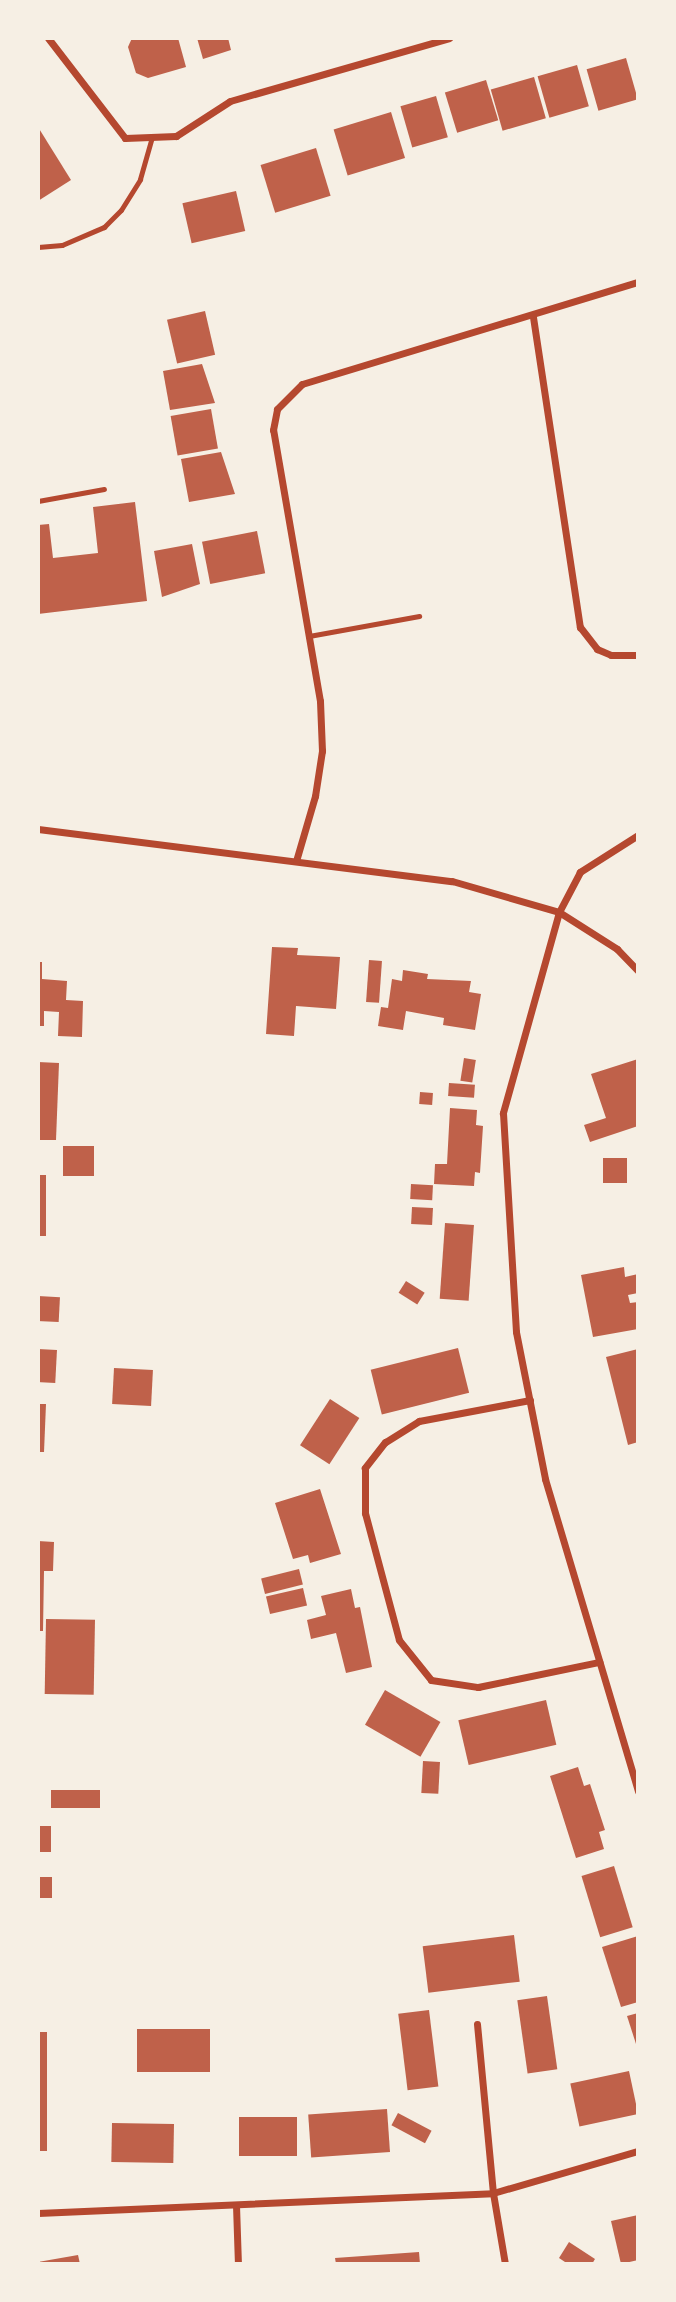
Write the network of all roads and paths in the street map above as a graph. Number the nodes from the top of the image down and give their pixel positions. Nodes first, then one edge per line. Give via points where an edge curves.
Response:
1 (48, 38) edge
2 (449, 38) edge
3 (152, 136) junction
4 (38, 247) edge
5 (638, 282) edge
6 (533, 317) junction
7 (104, 489) dead end
8 (38, 501) edge
9 (419, 617) dead end
10 (309, 636) junction
11 (638, 655) edge
12 (38, 829) edge
13 (638, 835) edge
14 (296, 861) junction
15 (559, 912) junction
16 (638, 971) edge
17 (530, 1401) junction
18 (599, 1662) junction
19 (638, 1791) edge
20 (477, 2024) dead end
21 (638, 2151) edge
22 (493, 2193) junction
23 (236, 2204) junction
24 (38, 2213) edge
25 (238, 2263) edge
26 (505, 2263) edge

1 - 3 street via 125,138
2 - 3 street via 230,101 176,136
3 - 4 lane via 139,179 104,227 62,245
5 - 6 street
6 - 10 street via 302,384 286,395 273,430
6 - 11 street via 580,627 597,649 611,655
7 - 8 lane
9 - 10 lane
10 - 14 street via 320,701 322,751 315,796
12 - 14 street
13 - 15 street via 580,872
14 - 15 street via 452,881
15 - 16 street via 617,949
15 - 17 street via 503,1113 516,1332
17 - 18 street via 545,1479
17 - 18 street via 419,1421 385,1441 365,1468 368,1526 399,1640 431,1680 478,1687
18 - 19 street
20 - 22 street
21 - 22 street
22 - 23 street
22 - 26 street
23 - 24 street
23 - 25 street

